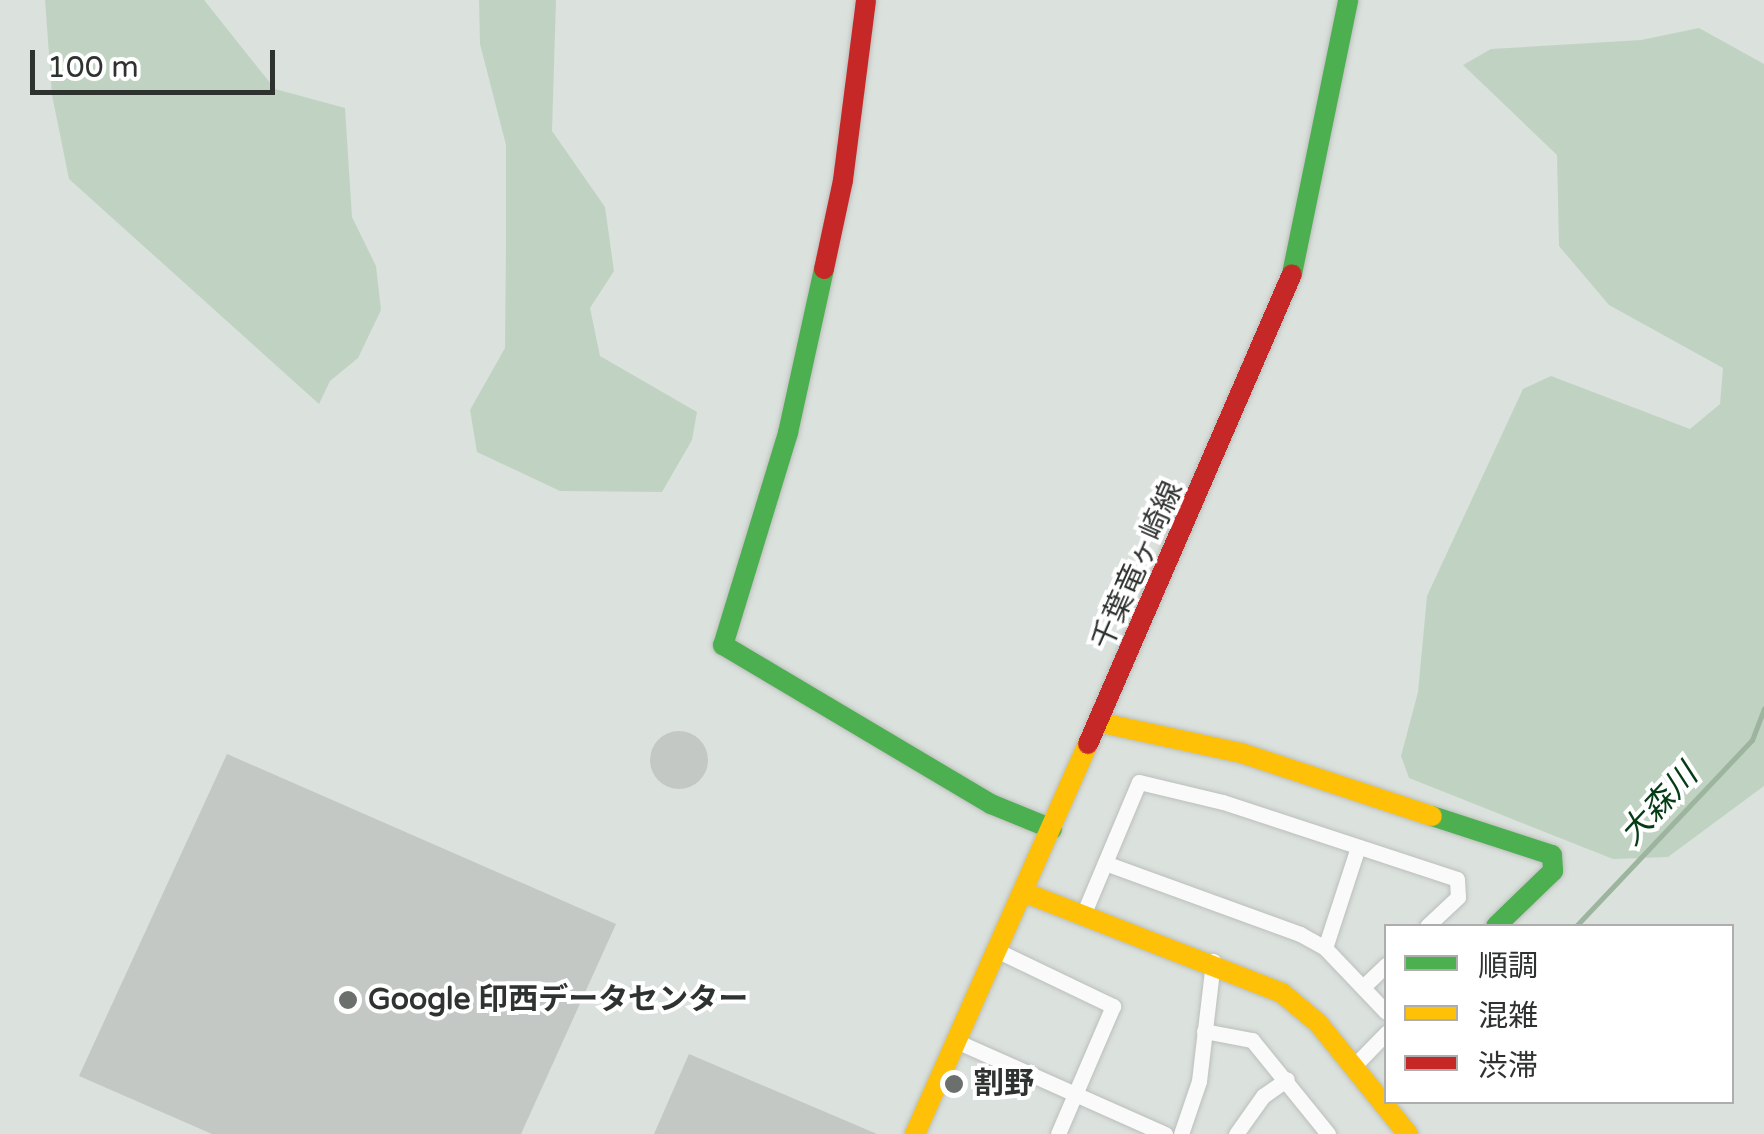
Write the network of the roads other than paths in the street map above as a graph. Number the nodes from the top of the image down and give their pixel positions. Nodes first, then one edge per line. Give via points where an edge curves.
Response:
1 (866, 0) edge
2 (1348, 0) edge
3 (1102, 723) junction
4 (1052, 829) junction
5 (1358, 847) junction
6 (1105, 862) junction
7 (1023, 892) junction
8 (1083, 915) junction
9 (1429, 924) edge
10 (1498, 924) edge
11 (1325, 948) junction
12 (996, 950) junction
13 (1214, 961) junction
14 (1384, 967) edge
15 (1363, 988) junction
16 (1384, 1010) edge
17 (1204, 1031) junction
18 (1384, 1035) edge
19 (956, 1041) junction
20 (1352, 1068) junction
21 (1287, 1079) junction
22 (1075, 1094) junction
23 (914, 1134) edge
24 (1058, 1134) edge
25 (1165, 1134) edge
26 (1181, 1134) edge
27 (1236, 1134) edge
28 (1328, 1134) edge
29 (1408, 1134) edge

1 - 4 street via 843,180 788,434 723,645 992,804
2 - 3 street, 千葉竜ヶ崎線 via 1286,302
3 - 4 street, 千葉竜ヶ崎線
3 - 10 street via 1241,753 1552,854 1553,872
4 - 7 street, 千葉竜ヶ崎線
5 - 6 street via 1139,782
5 - 9 street via 1457,880 1458,897
5 - 11 street
6 - 8 street
6 - 11 street
7 - 8 street
7 - 12 street, 千葉竜ヶ崎線
8 - 13 street
11 - 15 street
12 - 19 street, 千葉竜ヶ崎線
12 - 22 street via 1113,1006
13 - 17 street
13 - 20 street via 1282,992 1318,1023
14 - 15 street
15 - 16 street
17 - 21 street via 1252,1040
17 - 26 street via 1199,1082
18 - 20 street
19 - 22 street
19 - 23 street, 千葉竜ヶ崎線
20 - 29 street
21 - 27 street via 1262,1096
21 - 28 street
22 - 24 street
22 - 25 street

